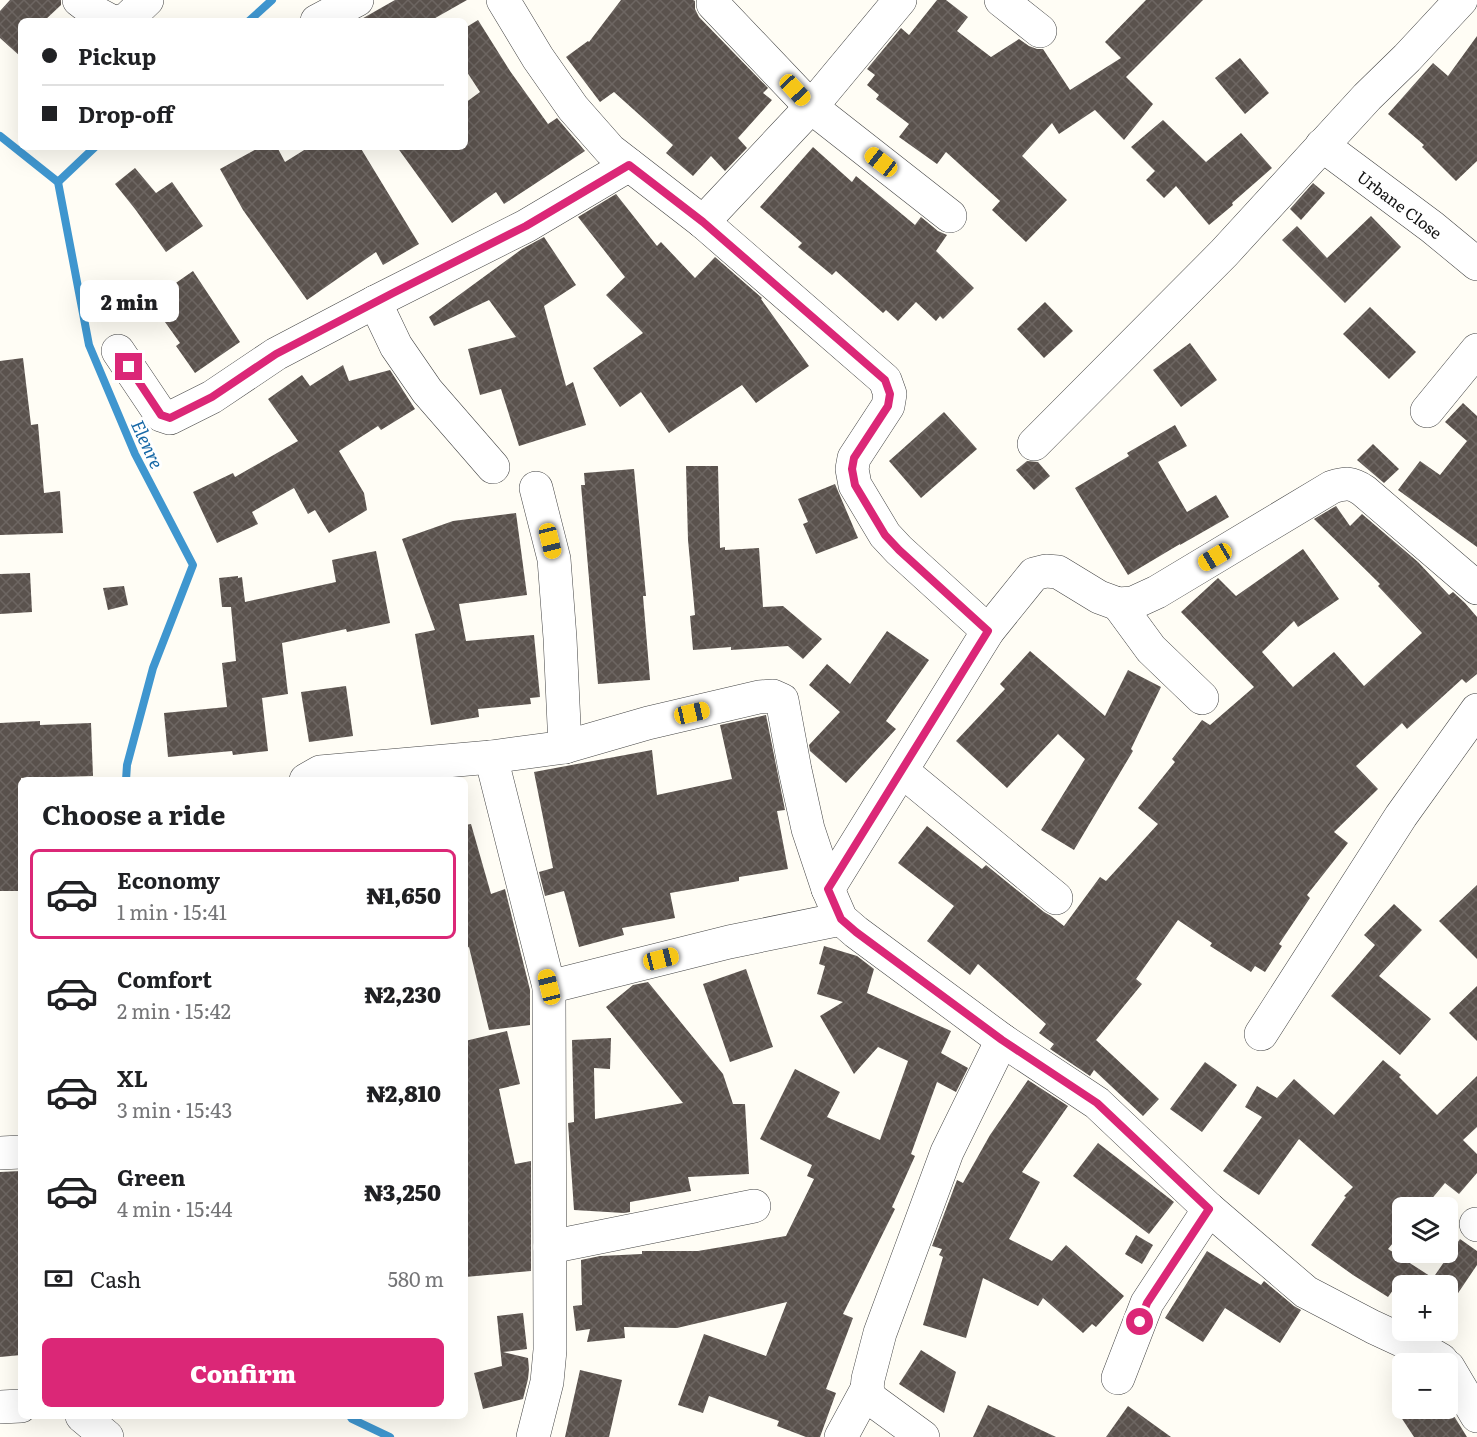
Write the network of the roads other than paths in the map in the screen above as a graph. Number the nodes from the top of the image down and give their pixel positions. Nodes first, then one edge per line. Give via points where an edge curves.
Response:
1 (79, 0) edge
2 (147, 0) edge
3 (357, 0) edge
4 (503, 0) edge
5 (900, 0) edge
6 (1001, 0) edge
7 (1461, 0) edge
8 (713, 4) dead end
9 (105, 18) edge
10 (128, 18) edge
11 (323, 18) edge
12 (1040, 31) dead end
13 (811, 107) junction
14 (1322, 145) junction
15 (629, 165) junction
16 (950, 216) dead end
17 (703, 222) junction
18 (1477, 264) edge
19 (375, 302) junction
20 (1477, 350) edge
21 (118, 351) dead end
22 (1427, 411) dead end
23 (1034, 444) dead end
24 (493, 467) dead end
25 (536, 488) dead end
26 (1477, 588) edge
27 (1118, 604) junction
28 (988, 631) junction
29 (1202, 698) dead end
30 (1477, 710) edge
31 (565, 747) junction
32 (491, 757) junction
33 (902, 771) junction
34 (311, 777) edge
35 (828, 889) junction
36 (1056, 898) dead end
37 (841, 919) junction
38 (549, 987) junction
39 (1261, 1035) dead end
40 (1002, 1040) junction
41 (18, 1152) edge
42 (0, 1153) edge
43 (754, 1206) dead end
44 (1209, 1209) junction
45 (550, 1247) junction
46 (1428, 1353) edge
47 (1118, 1378) dead end
48 (1458, 1384) edge
49 (867, 1389) junction
50 (18, 1406) edge
51 (0, 1407) edge
52 (1477, 1416) edge
53 (86, 1419) edge
54 (107, 1437) edge
55 (533, 1437) edge
56 (841, 1437) edge
57 (923, 1437) edge

1 - 9 street
2 - 10 street
3 - 11 street
4 - 15 street via 573,108 610,150
5 - 13 street
6 - 12 street
7 - 14 street
8 - 13 street
13 - 16 street
13 - 17 street
14 - 18 street, Urbane Close
14 - 23 street via 1224,253
15 - 17 street
15 - 19 street via 526,226
17 - 28 street via 885,380 890,394 888,406 854,458 855,485 885,535
19 - 21 street via 276,354 212,397 170,418 161,415
19 - 24 street via 396,346 427,391
20 - 22 street
25 - 31 street via 554,559
26 - 27 street via 1364,491 1344,483 1156,592 1133,603
27 - 28 street via 1058,572 1046,571 1034,574
27 - 29 street via 1151,650
28 - 33 street
30 - 39 street via 1401,816
31 - 32 street
31 - 35 street via 759,697 782,700 808,830
32 - 34 street via 320,772
32 - 38 street
33 - 35 street
33 - 36 street
35 - 37 street
37 - 38 street via 729,942
37 - 40 street
38 - 45 street
40 - 44 street via 1097,1103
40 - 49 street via 947,1152 880,1333
41 - 42 street
43 - 45 street
44 - 46 street via 1306,1292
44 - 47 street via 1147,1303
45 - 55 street via 549,1360
48 - 52 street
49 - 56 street
49 - 57 street via 871,1399
50 - 51 street
53 - 54 street

